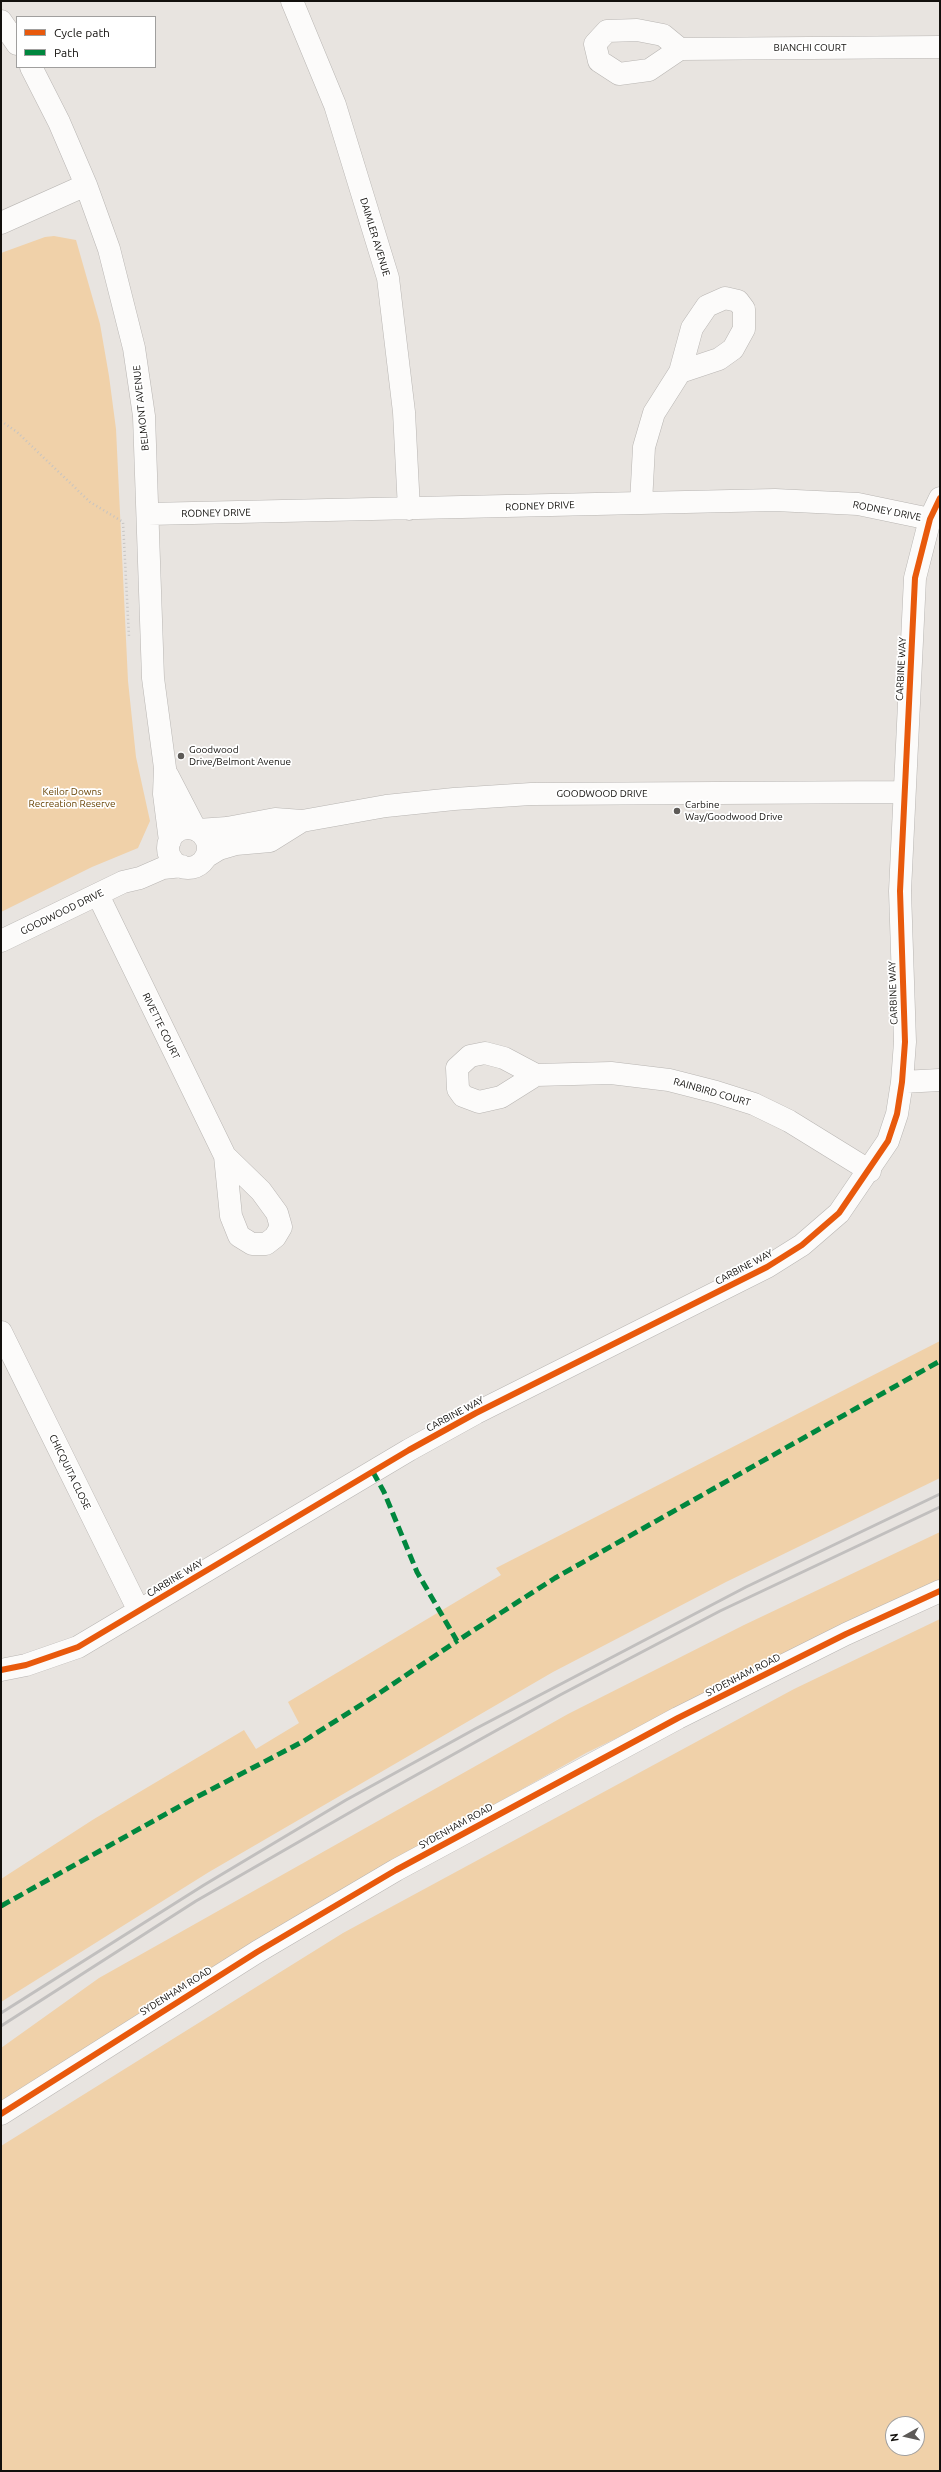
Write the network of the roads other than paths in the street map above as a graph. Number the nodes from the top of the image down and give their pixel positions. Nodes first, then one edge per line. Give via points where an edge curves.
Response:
1 (292, 1) edge
2 (1, 21) edge
3 (16, 43) edge
4 (940, 48) edge
5 (680, 49) dead end
6 (32, 68) edge
7 (86, 185) junction
8 (1, 223) edge
9 (680, 372) dead end
10 (940, 498) edge
11 (641, 503) junction
12 (409, 509) junction
13 (148, 514) junction
14 (930, 519) junction
15 (165, 768) junction
16 (904, 792) junction
17 (302, 821) junction
18 (197, 830) junction
19 (169, 842) junction
20 (206, 857) junction
21 (182, 866) junction
22 (123, 882) junction
23 (98, 895) junction
24 (1, 941) edge
25 (536, 1075) dead end
26 (940, 1080) edge
27 (902, 1082) junction
28 (225, 1156) dead end
29 (870, 1171) junction
30 (1, 1332) edge
31 (940, 1591) edge
32 (139, 1611) junction
33 (1, 1670) edge
34 (1, 2114) edge

1 - 12 street, DAIMLER AVENUE via 335,106 388,278 404,412
2 - 3 street
4 - 5 street, BIANCHI COURT
6 - 7 street, BELMONT AVENUE via 59,122
7 - 8 street
7 - 13 street, BELMONT AVENUE via 109,249 134,348 144,416
9 - 11 street via 654,413 644,446
10 - 14 street, CARBINE WAY
11 - 12 street, RODNEY DRIVE
11 - 14 street, RODNEY DRIVE via 775,500 858,504
12 - 13 street, RODNEY DRIVE
13 - 15 street, BELMONT AVENUE via 153,678
14 - 16 street, CARBINE WAY via 915,578
15 - 18 street, BELMONT AVENUE via 177,796
15 - 19 street, BELMONT AVENUE via 164,794
16 - 17 street, GOODWOOD DRIVE via 532,794 386,806
16 - 27 street, CARBINE WAY via 900,891 905,1042
17 - 18 street, GOODWOOD DRIVE via 274,819 227,828
17 - 20 street, GOODWOOD DRIVE via 270,841 236,844 219,849
18 - 19 street via 180,829
18 - 20 street via 208,845
19 - 21 street via 170,855
19 - 22 street, GOODWOOD DRIVE via 135,868
20 - 21 street via 196,866
21 - 22 street, GOODWOOD DRIVE via 163,868
22 - 23 street, GOODWOOD DRIVE
23 - 24 street, GOODWOOD DRIVE
23 - 28 street, RIVETTE COURT
25 - 29 street, RAINBIRD COURT via 611,1073 669,1080 716,1092 754,1104 789,1121
26 - 27 street
27 - 29 street, CARBINE WAY via 897,1114 888,1141
29 - 32 street, CARBINE WAY via 839,1213 802,1245 767,1267 476,1413 409,1450
30 - 32 street, CHICQUITA CLOSE
31 - 34 street, SYDENHAM ROAD via 846,1634 678,1718 396,1870 257,1952
32 - 33 street, CARBINE WAY via 78,1647 26,1665

